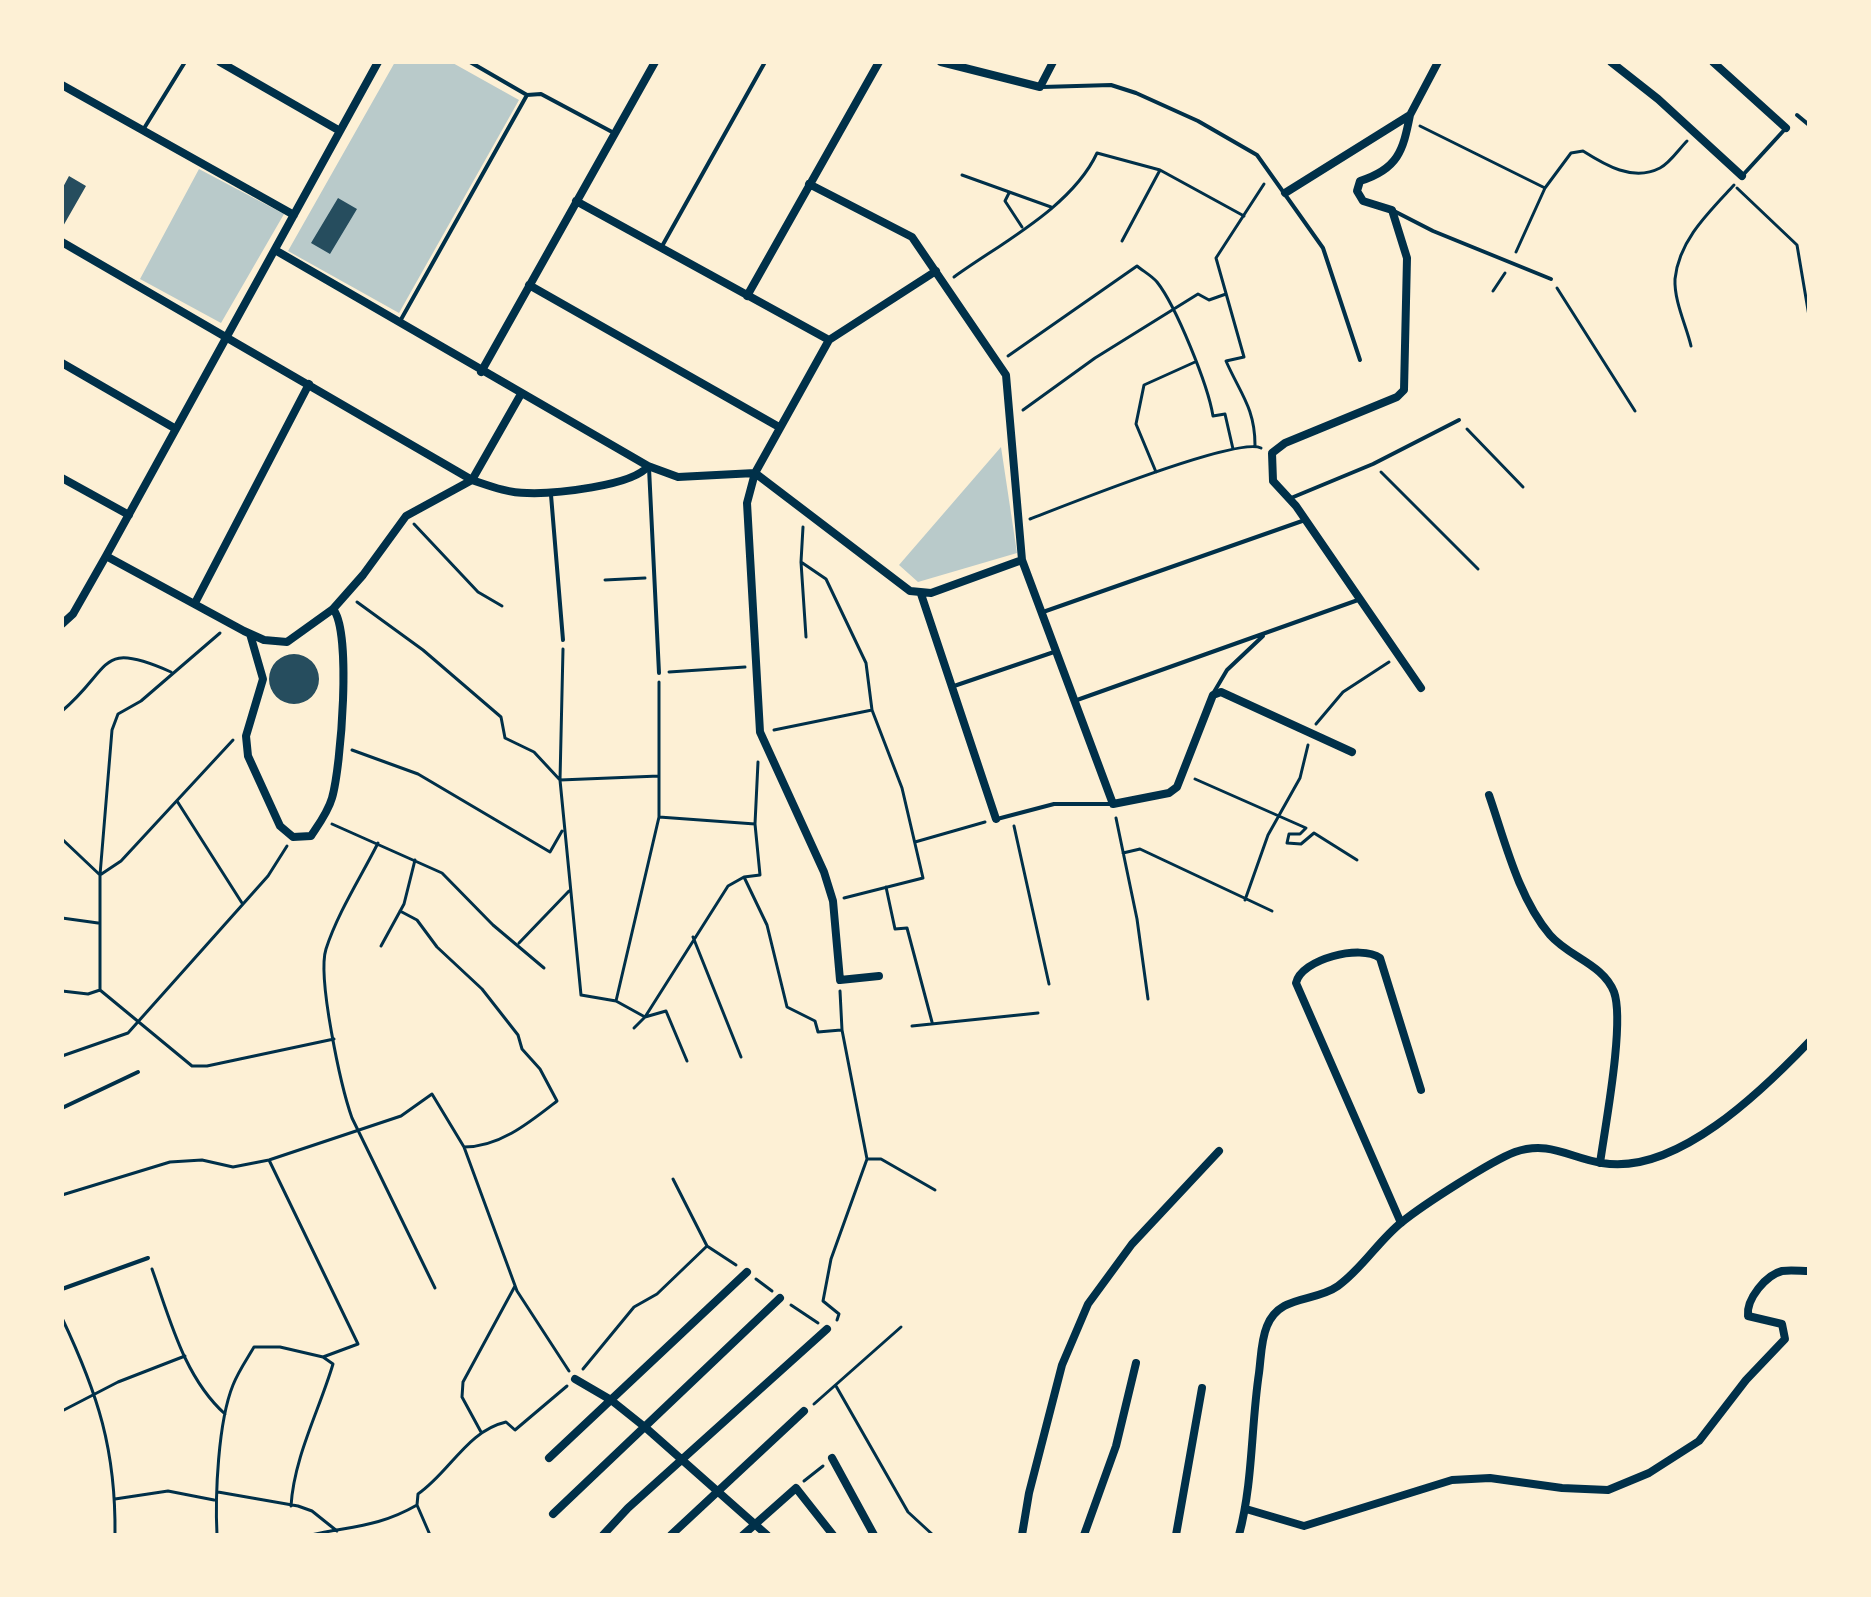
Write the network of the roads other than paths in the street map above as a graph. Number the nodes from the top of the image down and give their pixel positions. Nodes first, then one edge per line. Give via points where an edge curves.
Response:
1 (185, 62) edge
2 (220, 62) edge
3 (378, 62) edge
4 (470, 62) edge
5 (655, 62) edge
6 (765, 62) edge
7 (879, 62) edge
8 (941, 62) edge
9 (1053, 62) edge
10 (1438, 62) edge
11 (1611, 62) edge
12 (1713, 62) edge
13 (1040, 87) junction
14 (63, 88) edge
15 (527, 95) junction
16 (1797, 115) dead end
17 (1410, 118) junction
18 (1809, 125) edge
19 (1786, 128) joint
20 (143, 130) junction
21 (340, 131) junction
22 (615, 134) junction
23 (1742, 176) joint
24 (809, 184) junction
25 (1285, 193) junction
26 (576, 201) junction
27 (1392, 210) junction
28 (294, 215) junction
29 (62, 242) edge
30 (661, 248) junction
31 (275, 250) junction
32 (936, 271) junction
33 (1551, 279) road end
34 (529, 285) junction
35 (747, 296) junction
36 (399, 323) junction
37 (227, 336) junction
38 (829, 340) junction
39 (1360, 360) dead end
40 (62, 363) edge
41 (481, 372) junction
42 (309, 384) junction
43 (521, 394) junction
44 (1459, 420) road end
45 (779, 427) junction
46 (176, 429) junction
47 (648, 466) junction
48 (755, 473) junction
49 (62, 478) edge
50 (472, 480) junction
51 (551, 492) junction
52 (1289, 499) junction
53 (129, 515) junction
54 (1305, 520) junction
55 (106, 556) junction
56 (1022, 560) junction
57 (921, 594) junction
58 (1358, 600) junction
59 (195, 603) junction
60 (333, 609) junction
61 (1040, 613) junction
62 (62, 624) edge
63 (1267, 633) junction
64 (250, 634) junction
65 (563, 640) road end
66 (1055, 651) junction
67 (659, 673) road end
68 (954, 686) junction
69 (1421, 688) dead end
70 (1213, 695) junction
71 (1074, 701) junction
72 (1352, 752) dead end
73 (1489, 795) dead end
74 (1113, 804) junction
75 (996, 819) joint
76 (879, 976) dead end
77 (1809, 1042) edge
78 (138, 1072) dead end
79 (1421, 1090) dead end
80 (62, 1108) edge
81 (1219, 1151) dead end
82 (1600, 1163) junction
83 (1401, 1223) junction
84 (148, 1258) road end
85 (1809, 1271) edge
86 (747, 1272) dead end
87 (62, 1289) edge
88 (780, 1298) dead end
89 (827, 1329) road end
90 (1136, 1363) dead end
91 (575, 1379) road end
92 (1202, 1388) dead end
93 (611, 1400) junction
94 (804, 1411) road end
95 (646, 1428) junction
96 (549, 1458) dead end
97 (832, 1458) road end
98 (682, 1461) junction
99 (720, 1490) junction
100 (1246, 1509) junction
101 (553, 1514) dead end
102 (755, 1521) junction
103 (1304, 1530) edge
104 (603, 1535) edge
105 (671, 1535) edge
106 (743, 1535) edge
107 (767, 1535) edge
108 (833, 1535) edge
109 (874, 1535) edge
110 (1022, 1535) edge
111 (1084, 1535) edge
112 (1176, 1535) edge
113 (1239, 1535) edge

1 - 20 lane
2 - 21 street
3 - 21 street
4 - 15 lane
5 - 22 street
6 - 30 lane
7 - 24 street
8 - 13 street
9 - 13 street
10 - 17 street
11 - 23 street
12 - 19 street
13 - 25 lane via 1111,85 1136,93 1257,155
14 - 20 street
15 - 22 lane via 541,94
15 - 36 lane
16 - 18 lane
17 - 25 street
17 - 27 street via 1403,150 1382,174 1360,181 1357,191 1363,201
19 - 23 lane
20 - 28 street
21 - 28 street
22 - 26 street
24 - 32 street via 912,237
24 - 35 street
25 - 39 lane via 1323,248
26 - 30 street
26 - 34 street
27 - 33 lane
27 - 52 street via 1407,258 1404,390 1272,453 1273,481
28 - 31 street
29 - 37 street
30 - 35 street
31 - 36 street
31 - 37 street
32 - 38 street
32 - 56 street via 1006,375
34 - 41 street
34 - 45 street
35 - 38 street
36 - 41 street
37 - 42 street
37 - 46 street
38 - 45 street
40 - 46 street
41 - 43 street
42 - 50 street
42 - 59 street
43 - 47 street
43 - 50 street
44 - 52 lane
45 - 48 street
46 - 53 street
47 - 48 street via 678,477
47 - 51 street via 629,479
47 - 67 lane
48 - 57 street via 902,586
48 - 76 street via 747,503 760,732 824,872 833,901 840,980
49 - 53 street
50 - 51 street via 503,491
50 - 60 street via 406,516
51 - 65 lane
52 - 54 street
53 - 55 street
54 - 58 street
54 - 61 lane
55 - 59 street
55 - 62 street
56 - 57 street
56 - 61 street
57 - 68 street
58 - 63 lane
58 - 69 street
59 - 64 street
60 - 64 street via 287,642
60 - 64 street via 342,632 341,746 332,798 311,836 293,837 280,826 248,756 246,736 263,679
61 - 66 street
63 - 70 lane via 1227,670
63 - 71 lane
66 - 68 lane
66 - 71 street
68 - 75 street
70 - 72 street via 1221,692
70 - 74 street via 1184,774 1169,793
71 - 74 street
73 - 82 street via 1531,908 1551,937 1597,969 1615,994 1617,1020
74 - 75 lane via 1054,804
77 - 82 street via 1763,1090 1707,1131 1643,1162
78 - 80 lane
79 - 83 street via 1380,958 1361,951 1308,964 1298,972 1296,983
81 - 110 street via 1132,1244 1088,1304 1062,1365
82 - 83 street via 1539,1146 1513,1153
83 - 100 street via 1334,1289 1281,1305 1272,1316 1265,1329 1256,1390
84 - 87 lane
85 - 103 street via 1782,1271 1761,1286 1748,1316 1782,1324 1785,1339 1780,1348 1746,1380 1699,1441 1649,1473 1608,1490 1490,1478 1452,1480
86 - 93 street
88 - 95 street
89 - 98 street
90 - 111 street via 1116,1446
91 - 93 street
92 - 112 street
93 - 95 street
93 - 96 street
94 - 99 street
95 - 98 street
95 - 101 street
97 - 109 street
98 - 99 street
98 - 104 street
99 - 102 street
99 - 105 street
100 - 103 street
100 - 113 street
102 - 106 street
102 - 107 street
102 - 108 street via 796,1488

